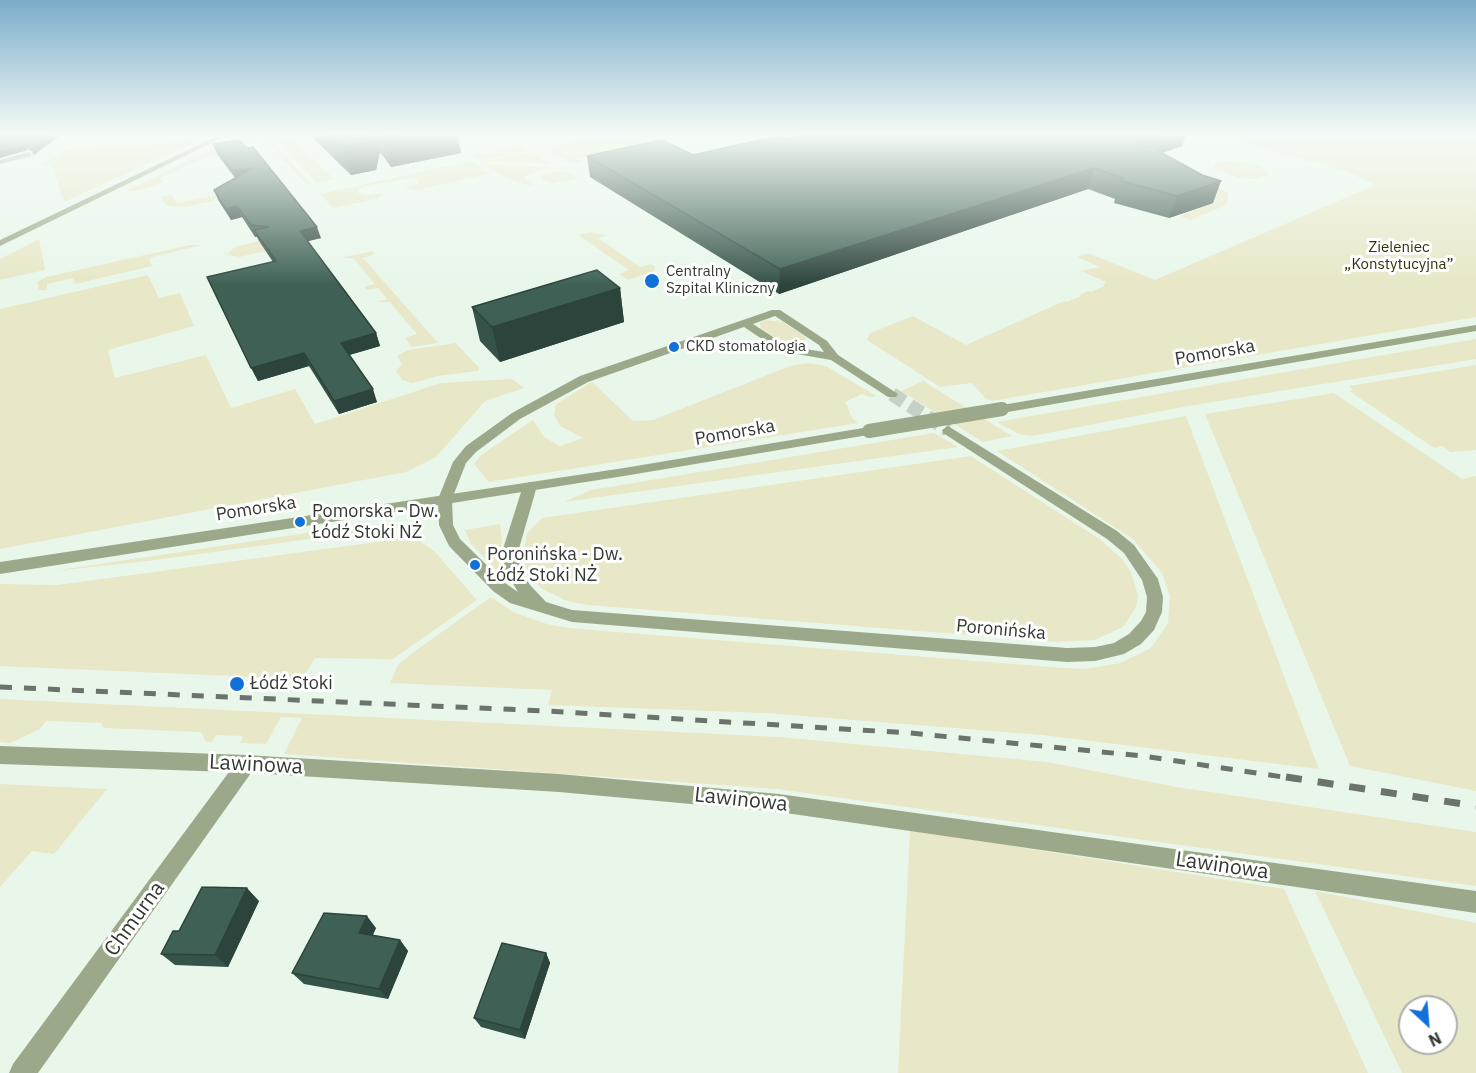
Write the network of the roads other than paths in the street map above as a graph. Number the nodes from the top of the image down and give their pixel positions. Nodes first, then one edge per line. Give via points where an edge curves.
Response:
1 (121, 185) edge
2 (0, 243) edge
3 (746, 323) junction
4 (1476, 328) edge
5 (834, 357) junction
6 (892, 394) tunnel mouth
7 (948, 430) tunnel mouth
8 (530, 486) junction
9 (445, 499) junction
10 (0, 568) edge
11 (542, 609) junction
12 (0, 755) edge
13 (246, 764) junction
14 (1476, 902) edge
15 (22, 1073) edge

1 - 2 street
3 - 5 street via 784,349
3 - 5 street, Poronińska via 776,312 823,343
3 - 9 street, Poronińska via 584,379 516,416 471,449 456,471
4 - 8 street, Pomorska, bridge
5 - 6 street
7 - 11 street, Poronińska via 1129,549 1150,579 1155,597 1148,625 1135,639 1095,654 1067,655 572,616
8 - 9 street, Pomorska
8 - 11 street via 510,552 518,579
9 - 10 street, Pomorska
9 - 11 street, Poronińska via 446,525 454,542 499,587
12 - 13 street, Lawinowa
13 - 14 street, Lawinowa via 559,783 779,803
13 - 15 street, Chmurna

